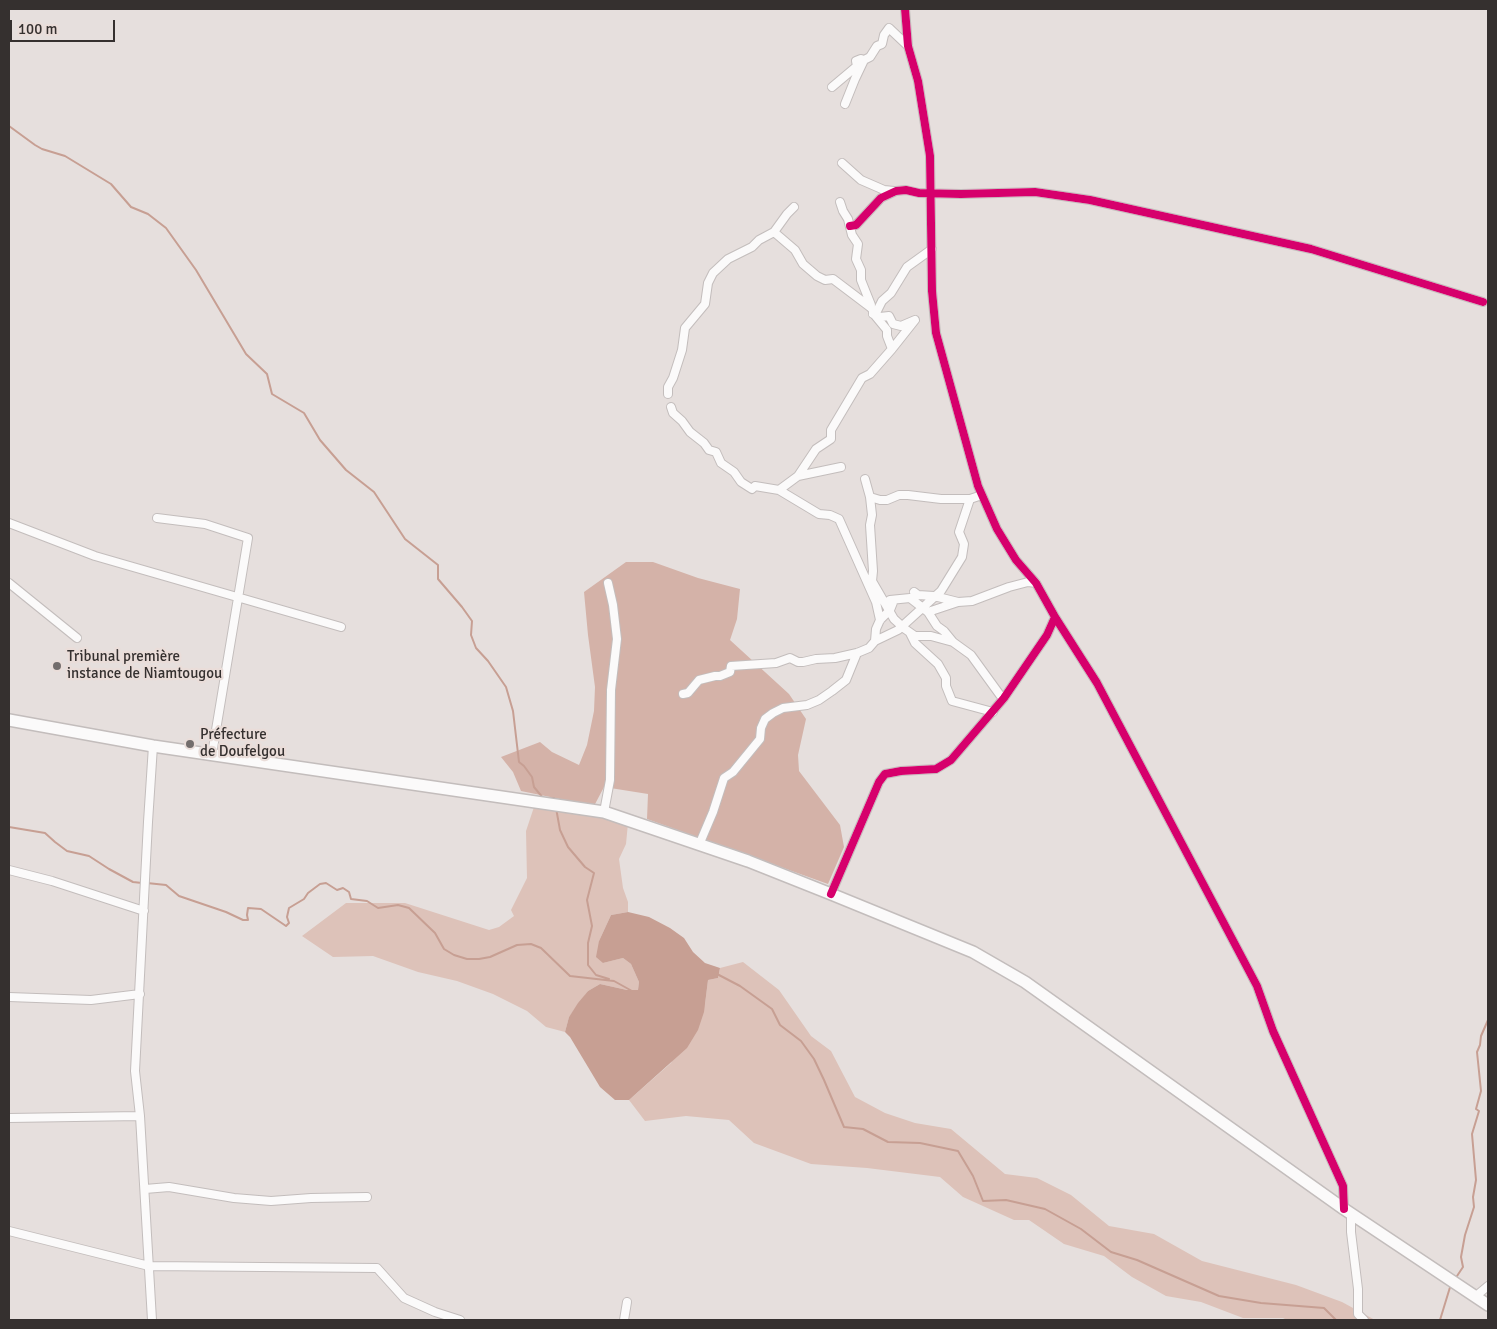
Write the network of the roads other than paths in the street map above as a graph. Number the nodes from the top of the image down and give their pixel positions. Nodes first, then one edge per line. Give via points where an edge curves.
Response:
1 (905, 9) edge
2 (908, 46) junction
3 (864, 60) junction
4 (832, 87) dead end
5 (845, 104) dead end
6 (842, 163) dead end
7 (896, 192) junction
8 (931, 193) junction
9 (840, 202) dead end
10 (794, 207) dead end
11 (850, 226) junction
12 (774, 232) junction
13 (932, 249) junction
14 (1483, 302) dead end
15 (871, 310) junction
16 (892, 349) junction
17 (668, 394) dead end
18 (671, 407) dead end
19 (841, 468) dead end
20 (798, 476) junction
21 (865, 479) dead end
22 (779, 490) junction
23 (982, 495) junction
24 (870, 497) junction
25 (970, 499) junction
26 (157, 518) dead end
27 (9, 523) edge
28 (9, 583) edge
29 (608, 583) dead end
30 (1036, 583) junction
31 (914, 592) dead end
32 (934, 596) junction
33 (236, 598) junction
34 (882, 600) junction
35 (894, 600) junction
36 (958, 602) junction
37 (890, 610) junction
38 (925, 610) junction
39 (1055, 617) junction
40 (880, 620) junction
41 (341, 628) dead end
42 (900, 628) junction
43 (911, 633) junction
44 (76, 638) dead end
45 (875, 642) junction
46 (953, 642) junction
47 (858, 653) junction
48 (683, 694) dead end
49 (1004, 698) junction
50 (993, 712) junction
51 (9, 720) edge
52 (153, 746) junction
53 (212, 754) junction
54 (604, 812) junction
55 (699, 845) junction
56 (9, 870) edge
57 (831, 894) junction
58 (144, 911) junction
59 (140, 994) junction
60 (9, 997) edge
61 (140, 1116) junction
62 (9, 1118) edge
63 (145, 1189) junction
64 (367, 1197) dead end
65 (1348, 1211) junction
66 (9, 1231) edge
67 (149, 1266) junction
68 (1488, 1286) edge
69 (1476, 1296) junction
70 (628, 1302) dead end
71 (1488, 1305) edge
72 (152, 1320) edge
73 (460, 1320) edge
74 (624, 1320) edge
75 (1364, 1320) edge

1 - 2 street
2 - 3 street via 889,28 882,44
2 - 8 street via 925,120
3 - 4 street via 856,62 857,66
3 - 5 street
6 - 7 street via 861,180
7 - 8 street
7 - 11 street via 881,198 856,225
8 - 13 street
8 - 14 street via 1035,192 1090,200 1311,249
9 - 11 street
10 - 12 street
11 - 15 street via 858,244 856,260
12 - 15 street via 817,276 833,279
12 - 17 street via 728,258 713,273 705,304 685,328 682,350
13 - 15 street via 907,267 876,311
13 - 23 street via 936,332
15 - 16 street via 887,330
15 - 16 street via 880,317 889,316 893,324 901,326 916,320
16 - 20 street via 870,374 862,378 831,430 831,440 816,449
18 - 22 street via 690,432 709,450 716,452 721,462 741,482 752,489 755,486
19 - 20 street
20 - 22 street
21 - 24 street
22 - 40 street via 819,514 839,519 876,602
23 - 25 street
23 - 30 street via 1016,560
24 - 25 street via 880,500 899,495
24 - 34 street via 872,581
25 - 32 street via 959,532 964,544 962,557 941,591
26 - 33 street via 205,524 248,538
27 - 33 street via 95,556
28 - 44 street
29 - 54 street via 617,639 611,690 610,780
30 - 36 street via 1028,582 972,601
30 - 39 street
31 - 32 street
32 - 36 street
32 - 38 street
33 - 41 street
33 - 53 street
34 - 35 street
34 - 37 street
35 - 37 street
35 - 38 street via 910,598
36 - 38 street
37 - 40 street
37 - 42 street
38 - 42 street
38 - 46 street
39 - 49 street via 1047,635
39 - 65 street via 1097,683 1257,986 1273,1031 1343,1186
40 - 45 street
42 - 43 street
42 - 45 street
43 - 46 street
43 - 50 street via 915,643 938,664 946,678 952,701
45 - 47 street
46 - 49 street via 972,655
47 - 48 street via 803,662 790,658 776,663 730,666 730,672 699,680 688,693
47 - 55 street via 846,680 832,692 807,705 783,708 765,719 760,739 733,772 724,778
49 - 50 street
50 - 57 street via 951,760 936,769 886,774 879,782
51 - 52 main road
52 - 53 main road
52 - 58 street
53 - 54 main road
54 - 55 main road
55 - 57 main road
56 - 58 street
57 - 65 main road via 974,952 1026,982
58 - 59 street
59 - 60 street via 92,1000
59 - 61 street via 136,1071
61 - 62 street
61 - 63 street
63 - 64 street via 169,1187 271,1201
63 - 67 street
65 - 69 main road
65 - 75 street via 1358,1314
66 - 67 street
67 - 72 street
67 - 73 street via 377,1268 404,1298
68 - 69 street
69 - 71 main road
70 - 74 street

